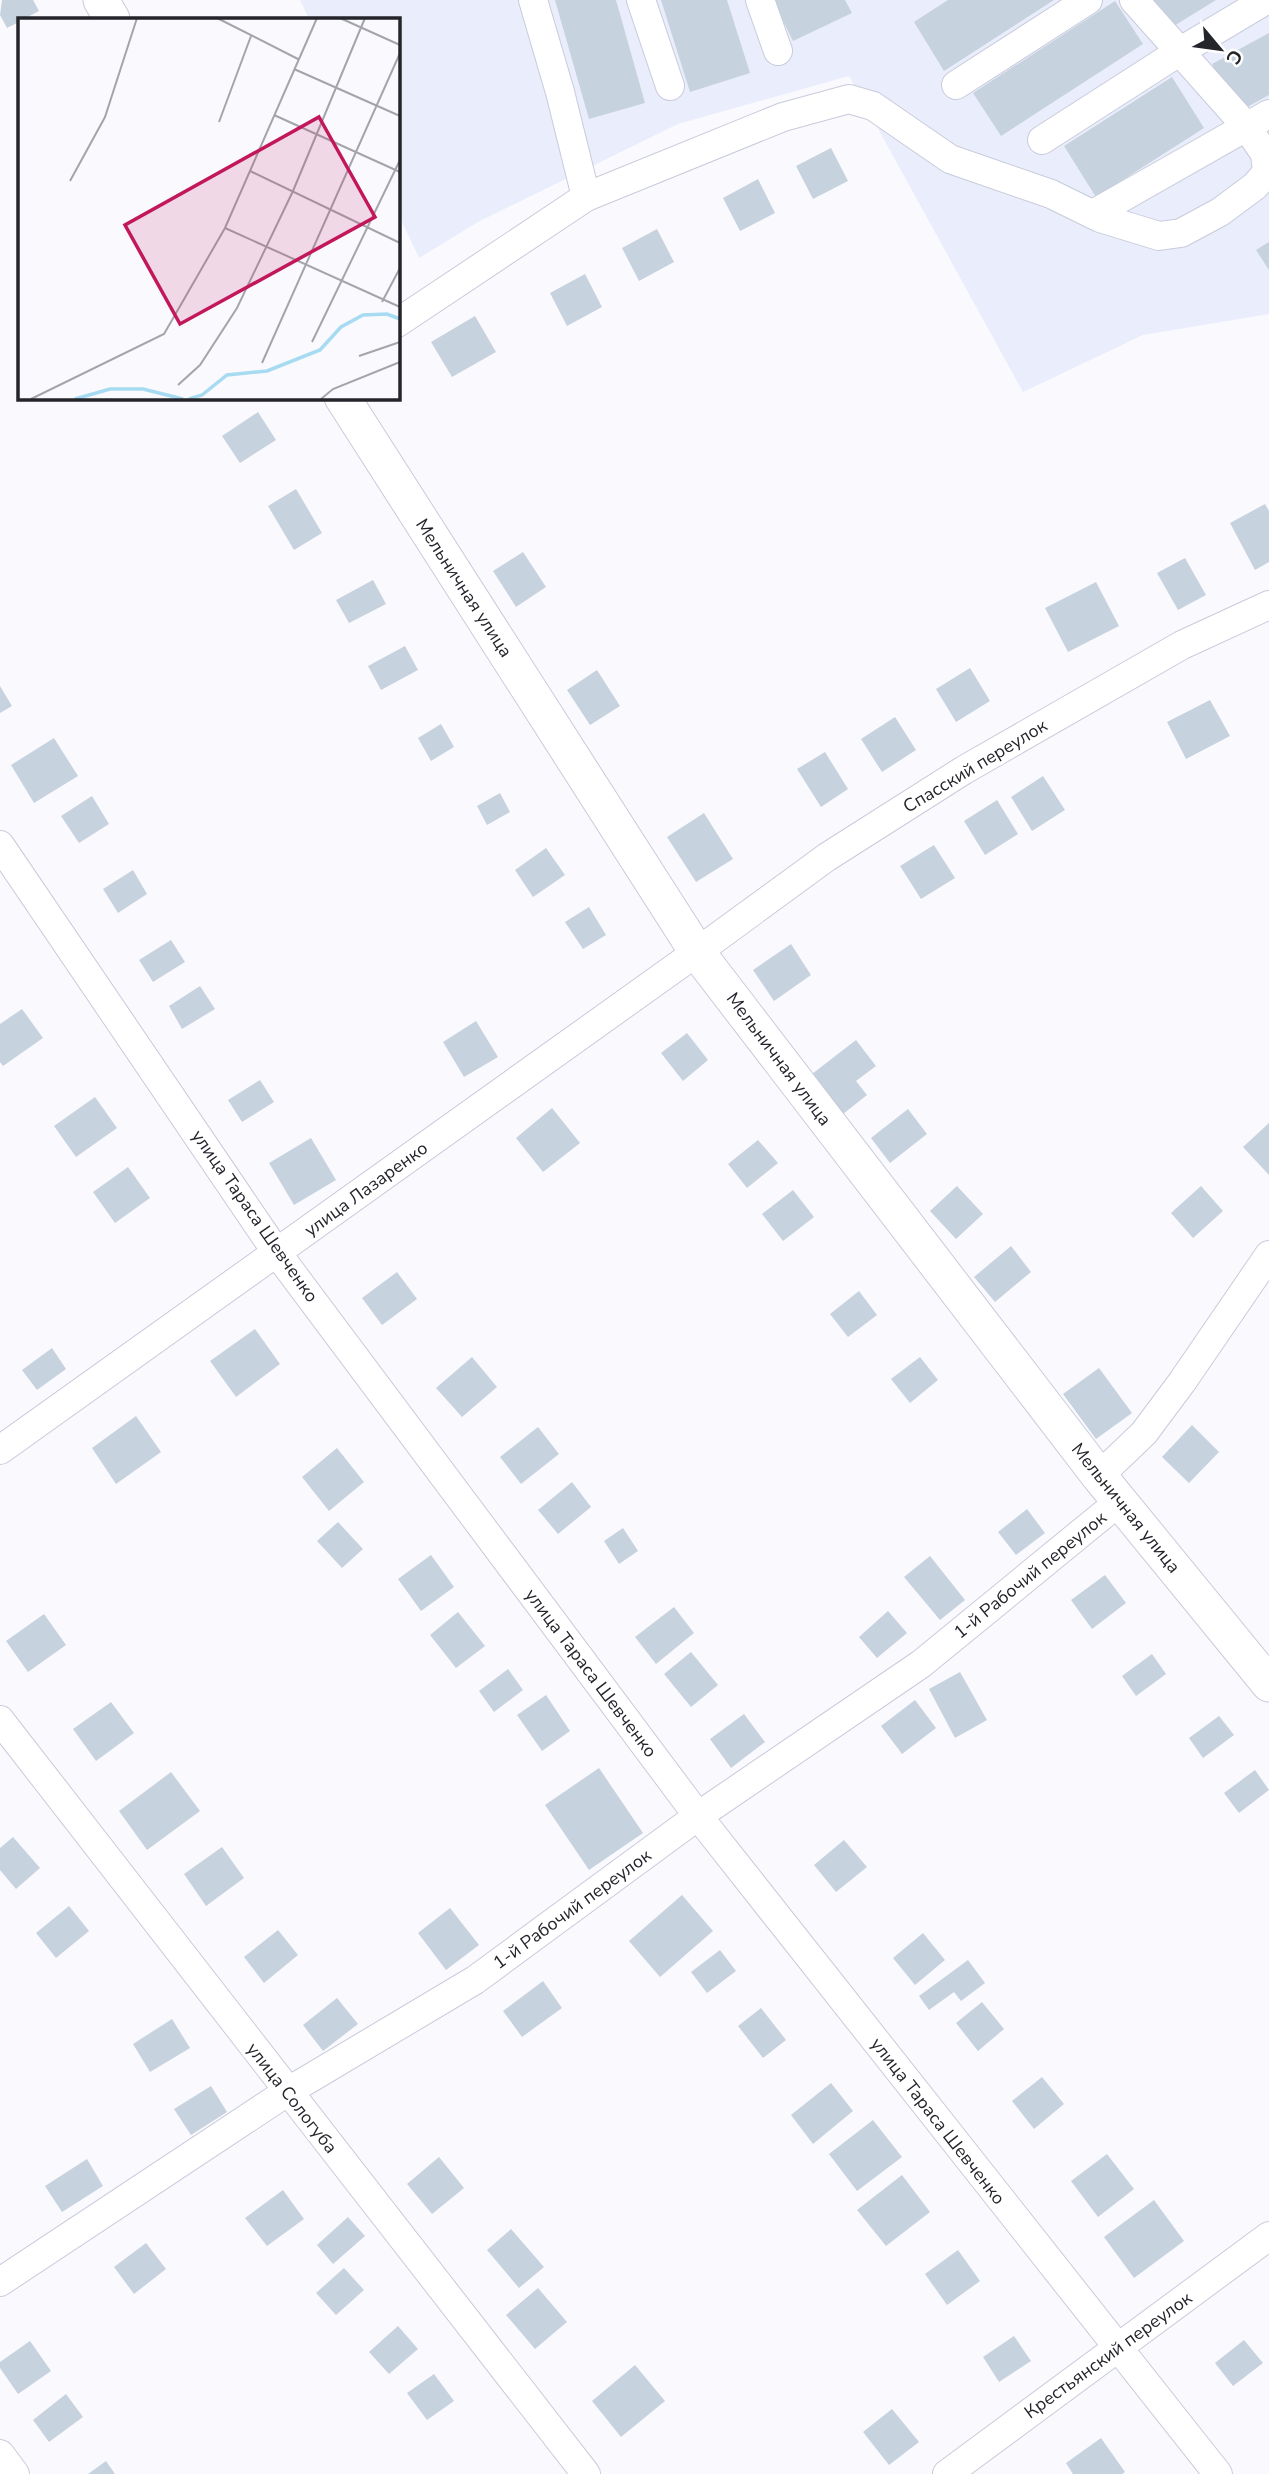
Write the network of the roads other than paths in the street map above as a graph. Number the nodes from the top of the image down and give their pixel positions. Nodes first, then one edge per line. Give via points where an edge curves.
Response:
1 (102, 0) edge
2 (533, 0) edge
3 (641, 0) edge
4 (760, 0) edge
5 (1088, 0) edge
6 (1134, 0) edge
7 (1266, 0) edge
8 (111, 18) edge
9 (778, 51) dead end
10 (1179, 52) junction
11 (956, 85) dead end
12 (670, 86) dead end
13 (1258, 120) edge
14 (1042, 140) dead end
15 (586, 197) junction
16 (1093, 215) junction
17 (399, 322) edge
18 (343, 399) edge
19 (1269, 605) edge
20 (0, 845) edge
21 (697, 952) junction
22 (278, 1253) junction
23 (1269, 1255) edge
24 (0, 1450) edge
25 (1109, 1489) junction
26 (1269, 1684) edge
27 (0, 1720) edge
28 (698, 1816) junction
29 (287, 2092) junction
30 (1269, 2236) edge
31 (0, 2282) edge
32 (1118, 2348) junction
33 (0, 2454) edge
34 (15, 2474) edge
35 (586, 2474) edge
36 (947, 2474) edge
37 (1218, 2474) edge

1 - 8 main road
2 - 15 street
3 - 12 street
4 - 9 street
5 - 11 street
6 - 10 street
7 - 10 street
10 - 13 street
10 - 14 street
13 - 16 street
13 - 16 street via 1267,172 1220,212 1181,233 1158,236
15 - 16 street via 783,117 849,99 873,106 950,159 1051,194
15 - 17 street
18 - 21 main road, Мельничная улица
19 - 21 street, Спасский переулок via 1182,645 964,770 827,857
20 - 22 street, улица Тараса Шевченко
21 - 22 street, улица Лазаренко
21 - 25 main road, Мельничная улица
22 - 24 street, улица Лазаренко
22 - 28 street, улица Тараса Шевченко
23 - 25 street, 1-й Рабочий переулок
25 - 26 main road, Мельничная улица
25 - 28 street, 1-й Рабочий переулок via 921,1664
27 - 29 street, улица Сологуба
28 - 29 street, 1-й Рабочий переулок via 475,1980
28 - 32 street, улица Тараса Шевченко
29 - 31 street, 1-й Рабочий переулок
29 - 35 street, улица Сологуба
30 - 32 street, Крестьянский переулок
32 - 36 street, Крестьянский переулок
32 - 37 street, улица Тараса Шевченко
33 - 34 street

